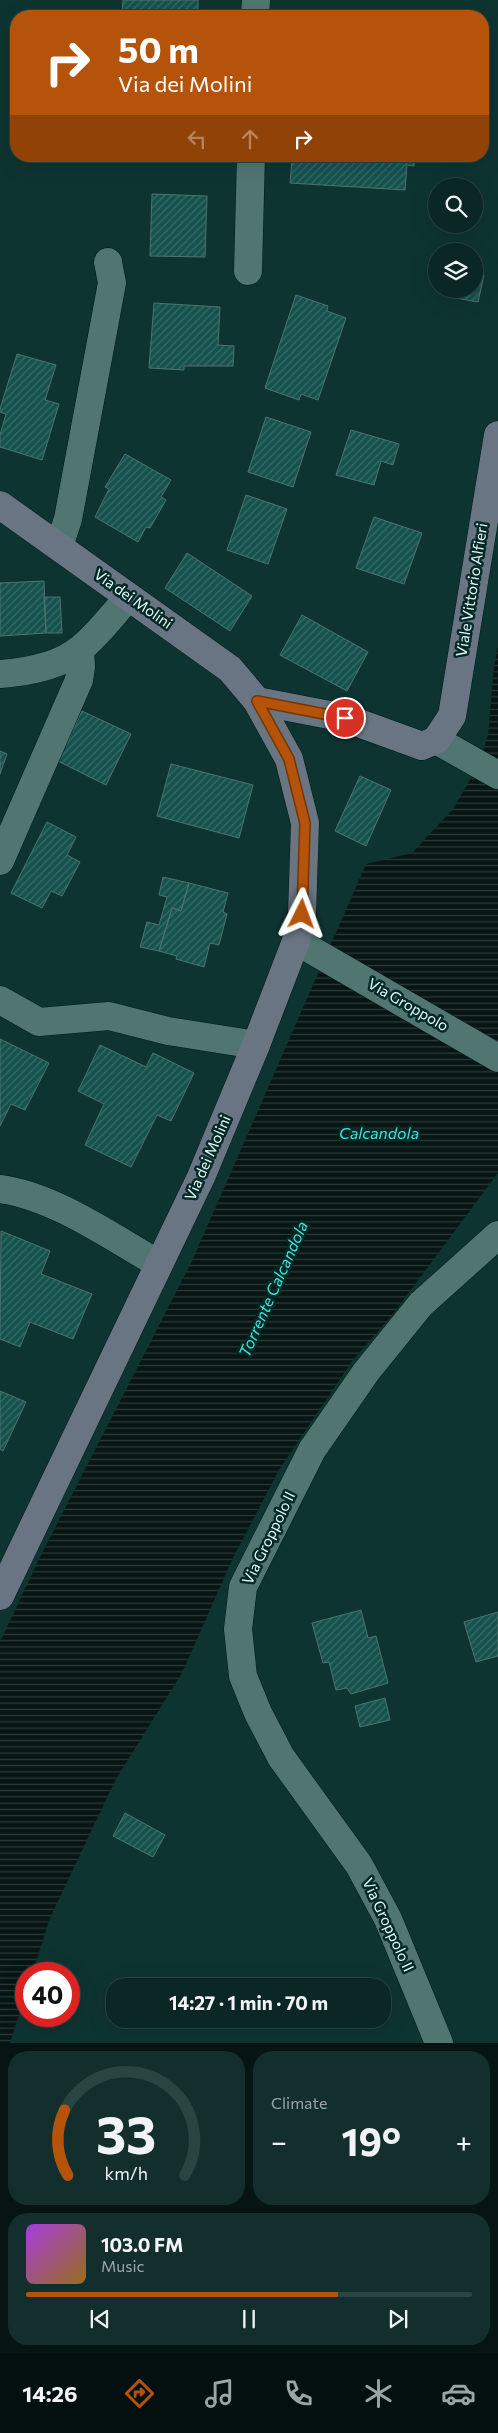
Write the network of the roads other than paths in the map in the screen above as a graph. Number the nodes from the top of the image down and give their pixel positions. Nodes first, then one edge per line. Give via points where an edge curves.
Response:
1 (252, 162) edge
2 (108, 262) dead end
3 (248, 271) dead end
4 (498, 435) edge
5 (0, 505) edge
6 (59, 546) junction
7 (128, 598) junction
8 (80, 649) junction
9 (0, 674) edge
10 (257, 701) junction
11 (436, 740) junction
12 (498, 775) edge
13 (0, 861) edge
14 (307, 947) junction
15 (0, 1000) edge
16 (256, 1045) junction
17 (498, 1058) edge
18 (0, 1189) edge
19 (498, 1235) edge
20 (159, 1264) junction
21 (0, 1596) edge
22 (439, 2043) edge

1 - 3 street
2 - 6 street via 112,283 68,519
4 - 11 street, Viale Vittorio Alfieri via 452,716
5 - 6 street, Via dei Molini
6 - 7 street, Via dei Molini
7 - 8 street
7 - 10 street, Via dei Molini via 180,631 230,669
8 - 9 street via 41,667
8 - 13 street via 79,680
10 - 11 street via 345,718 422,746
10 - 14 street, Via dei Molini via 289,759 305,823 302,914
11 - 12 street
14 - 16 street, Via dei Molini
14 - 17 street, Via Groppolo
15 - 16 street via 39,1022 109,1016 168,1031
16 - 20 street, Via dei Molini via 201,1177
18 - 20 street via 17,1191 63,1210
19 - 22 street, Via Groppolo II via 420,1304 366,1372 312,1450 243,1587 238,1629 243,1676 258,1712 281,1757 359,1865 388,1919
20 - 21 street, Via dei Molini

